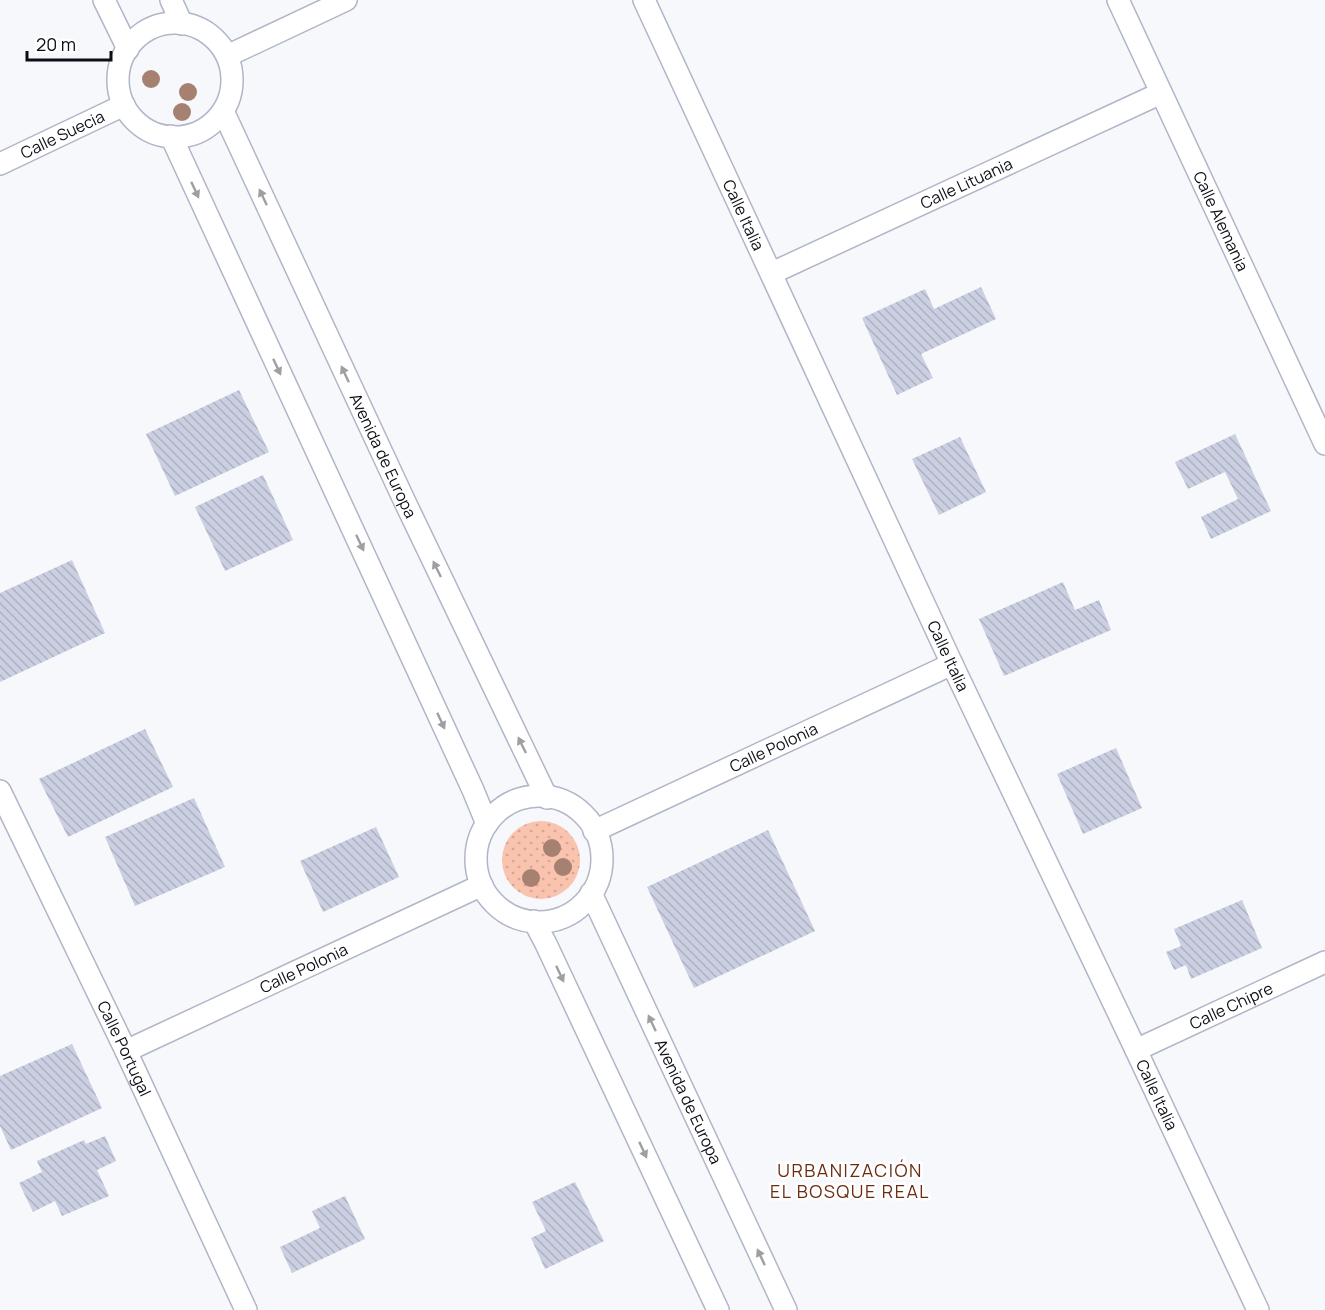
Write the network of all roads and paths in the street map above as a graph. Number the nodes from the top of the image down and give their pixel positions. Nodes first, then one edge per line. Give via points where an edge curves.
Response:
1 (104, 0) edge
2 (171, 0) edge
3 (346, 0) edge
4 (644, 0) edge
5 (1118, 0) edge
6 (182, 24) junction
7 (128, 49) junction
8 (227, 56) junction
9 (1161, 93) junction
10 (124, 105) junction
11 (223, 111) junction
12 (171, 136) junction
13 (0, 164) edge
14 (772, 273) junction
15 (1325, 444) edge
16 (952, 664) junction
17 (0, 791) edge
18 (547, 798) junction
19 (487, 824) junction
20 (594, 831) junction
21 (482, 885) junction
22 (591, 893) junction
23 (534, 921) junction
24 (1325, 962) edge
25 (1136, 1050) junction
26 (126, 1051) junction
27 (246, 1310) edge
28 (718, 1310) edge
29 (786, 1310) edge
30 (1258, 1310) edge

1 - 7 street
2 - 6 street
3 - 8 street
4 - 14 street, Calle Italia
5 - 9 street, Calle Alemania
6 - 7 street via 164,23 137,36
6 - 8 street via 194,25 220,42
7 - 10 street via 120,61 118,92
8 - 11 street via 233,69 231,99
9 - 14 street, Calle Lituania
9 - 15 street, Calle Alemania
10 - 12 street via 131,119 156,136
10 - 13 street, Calle Suecia
11 - 12 street via 214,124 186,138
18 -> 11 street, Avenida de Europa
12 -> 19 street
14 - 16 street, Calle Italia
16 - 20 street, Calle Polonia
16 - 25 street, Calle Italia
17 - 26 street, Calle Portugal
18 - 19 street via 527,796 496,811
18 - 20 street via 560,798 588,817
19 - 21 street via 478,838 476,872
20 - 22 street via 602,847 600,880
21 - 23 street via 490,902 518,920
21 - 26 street, Calle Polonia
22 - 23 street via 581,908 551,923
29 -> 22 street, Avenida de Europa
23 -> 28 street
24 - 25 street, Calle Chipre
25 - 30 street, Calle Italia
26 - 27 street, Calle Portugal

